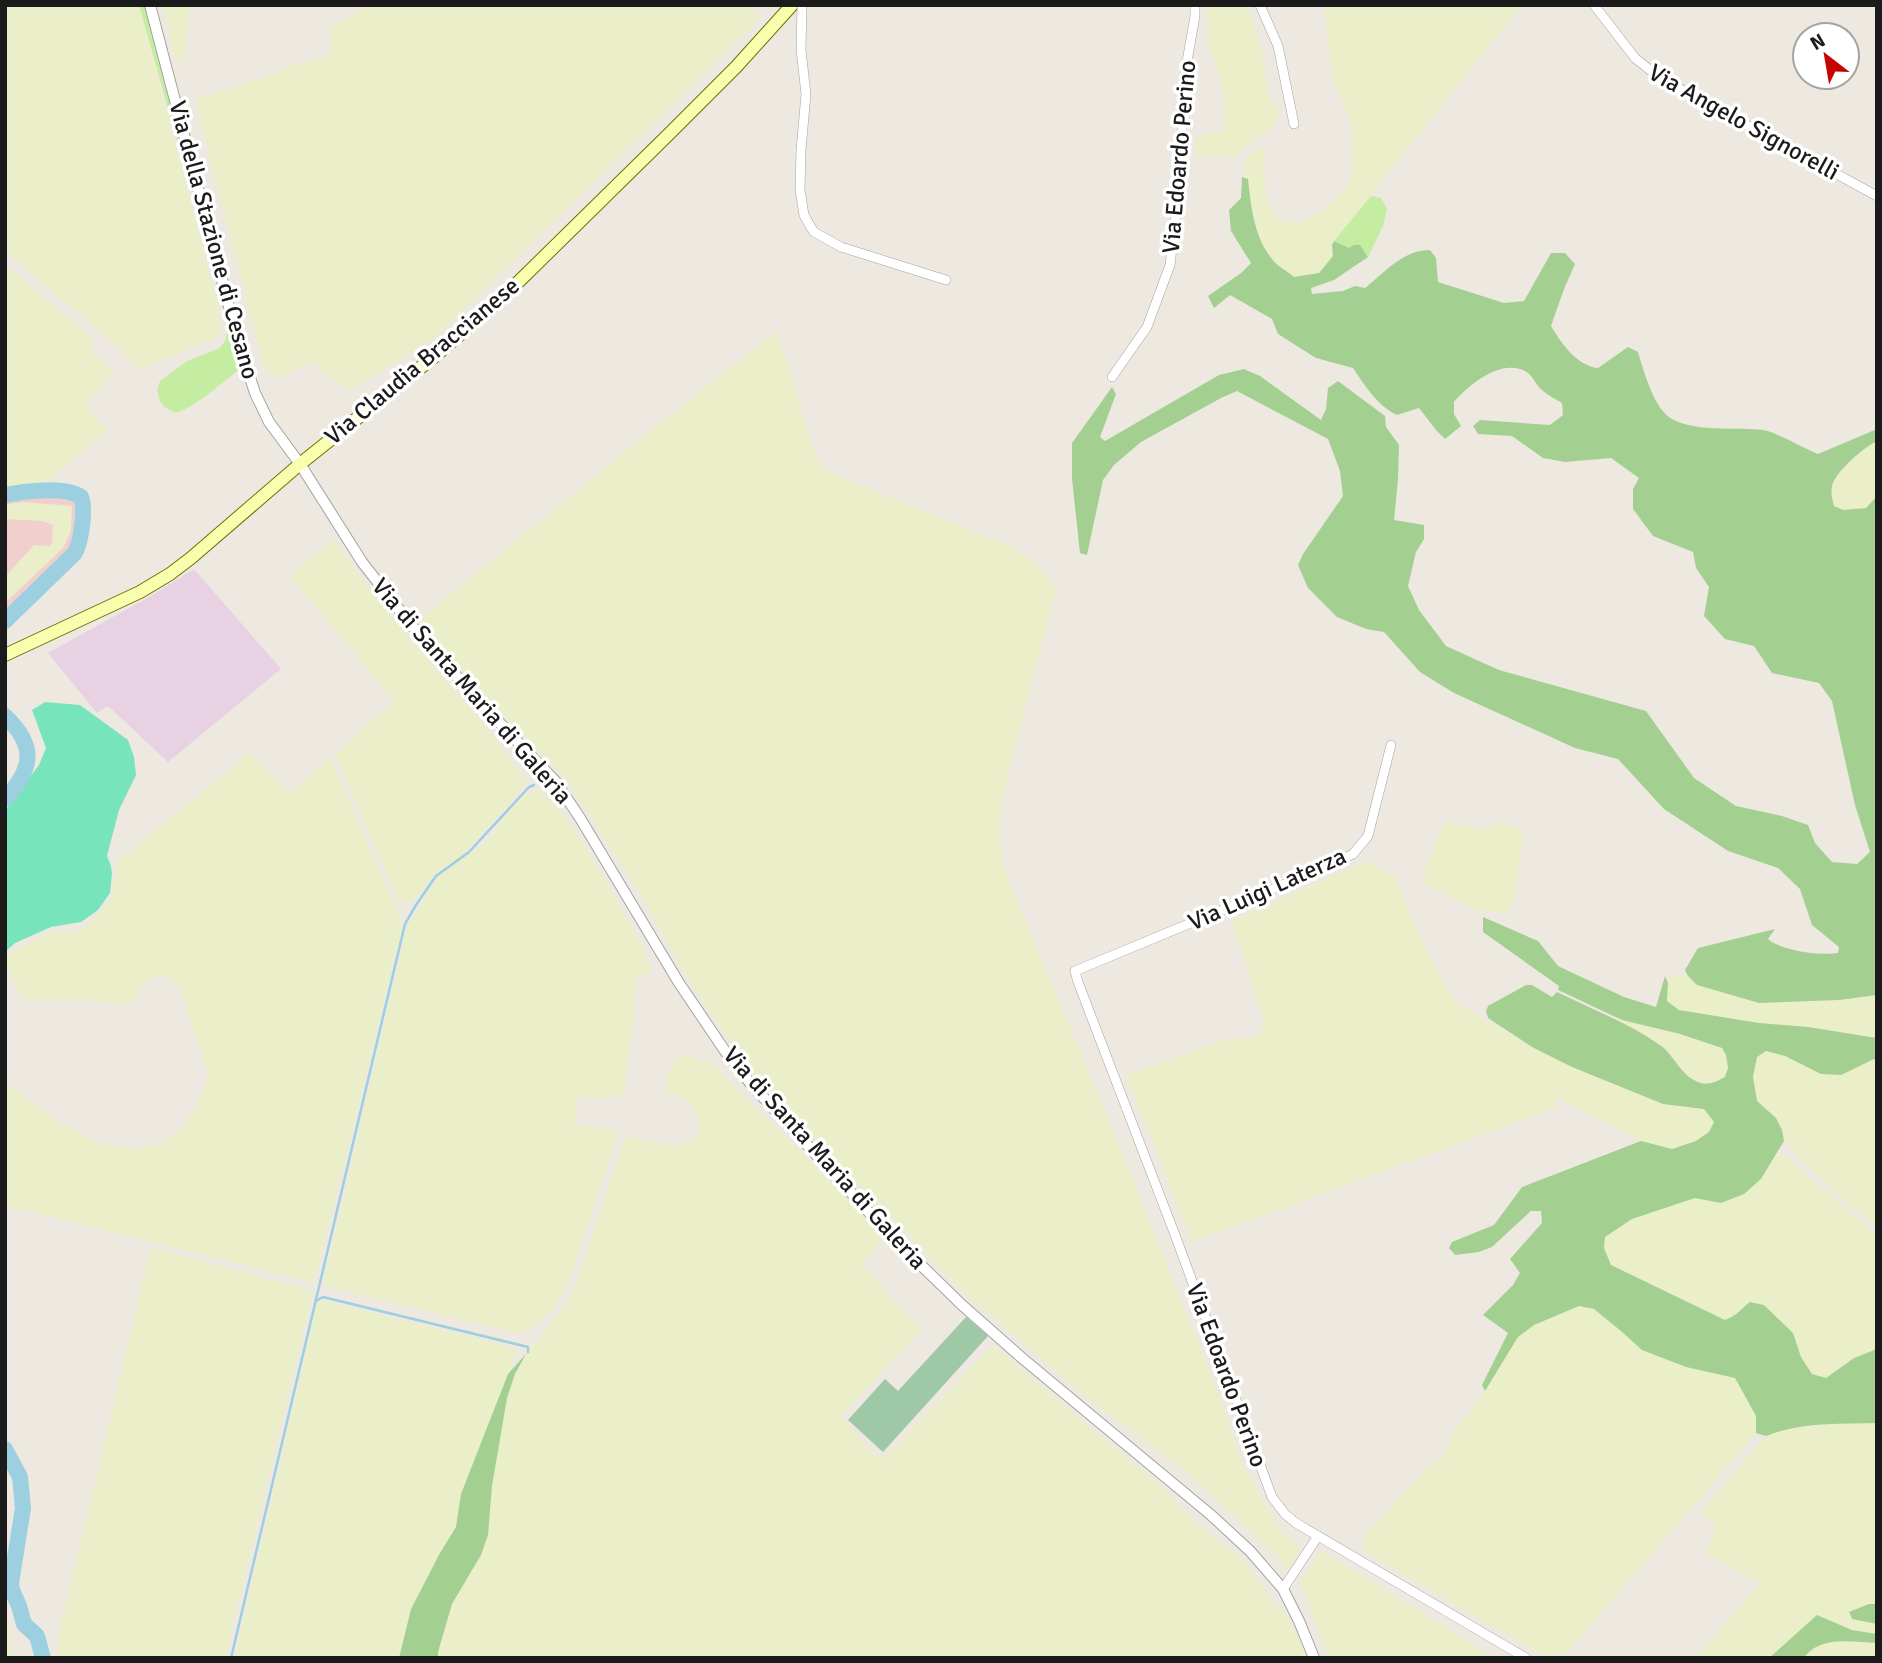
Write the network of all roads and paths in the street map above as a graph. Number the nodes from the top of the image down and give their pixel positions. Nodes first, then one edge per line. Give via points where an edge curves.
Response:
1 (150, 5) edge
2 (792, 5) edge
3 (802, 5) edge
4 (1195, 5) edge
5 (1260, 5) edge
6 (1594, 5) edge
7 (1294, 124) dead end
8 (1877, 196) edge
9 (946, 280) dead end
10 (1112, 377) dead end
11 (300, 464) junction
12 (5, 655) edge
13 (1391, 745) dead end
14 (1075, 971) joint
15 (1318, 1536) junction
16 (1283, 1590) junction
17 (1314, 1658) edge
18 (1526, 1658) edge

1 - 11 street, Via della Stazione di Cesano via 247,371 269,422
2 - 11 main road, Via Claudia Braccianese via 736,67 499,301
3 - 9 street via 800,50 806,94 800,190 809,225 841,247
4 - 10 street, Via Edoardo Perino via 1182,90 1182,165 1170,265 1147,327
5 - 7 street via 1278,46
6 - 8 street, Via Angelo Signorelli via 1635,58 1660,78
11 - 12 main road, Via Claudia Braccianese via 164,578
11 - 16 street, Via di Santa Maria di Galeria via 393,603 563,792 658,951 751,1084 889,1234 962,1305 1211,1516 1250,1551
13 - 14 street, Via Luigi Laterza via 1367,836 1353,854
14 - 15 street, Via Edoardo Perino via 1272,1497 1285,1514
15 - 16 street
15 - 18 street, Via Edoardo Perino
16 - 17 street, Via di Santa Maria di Galeria

